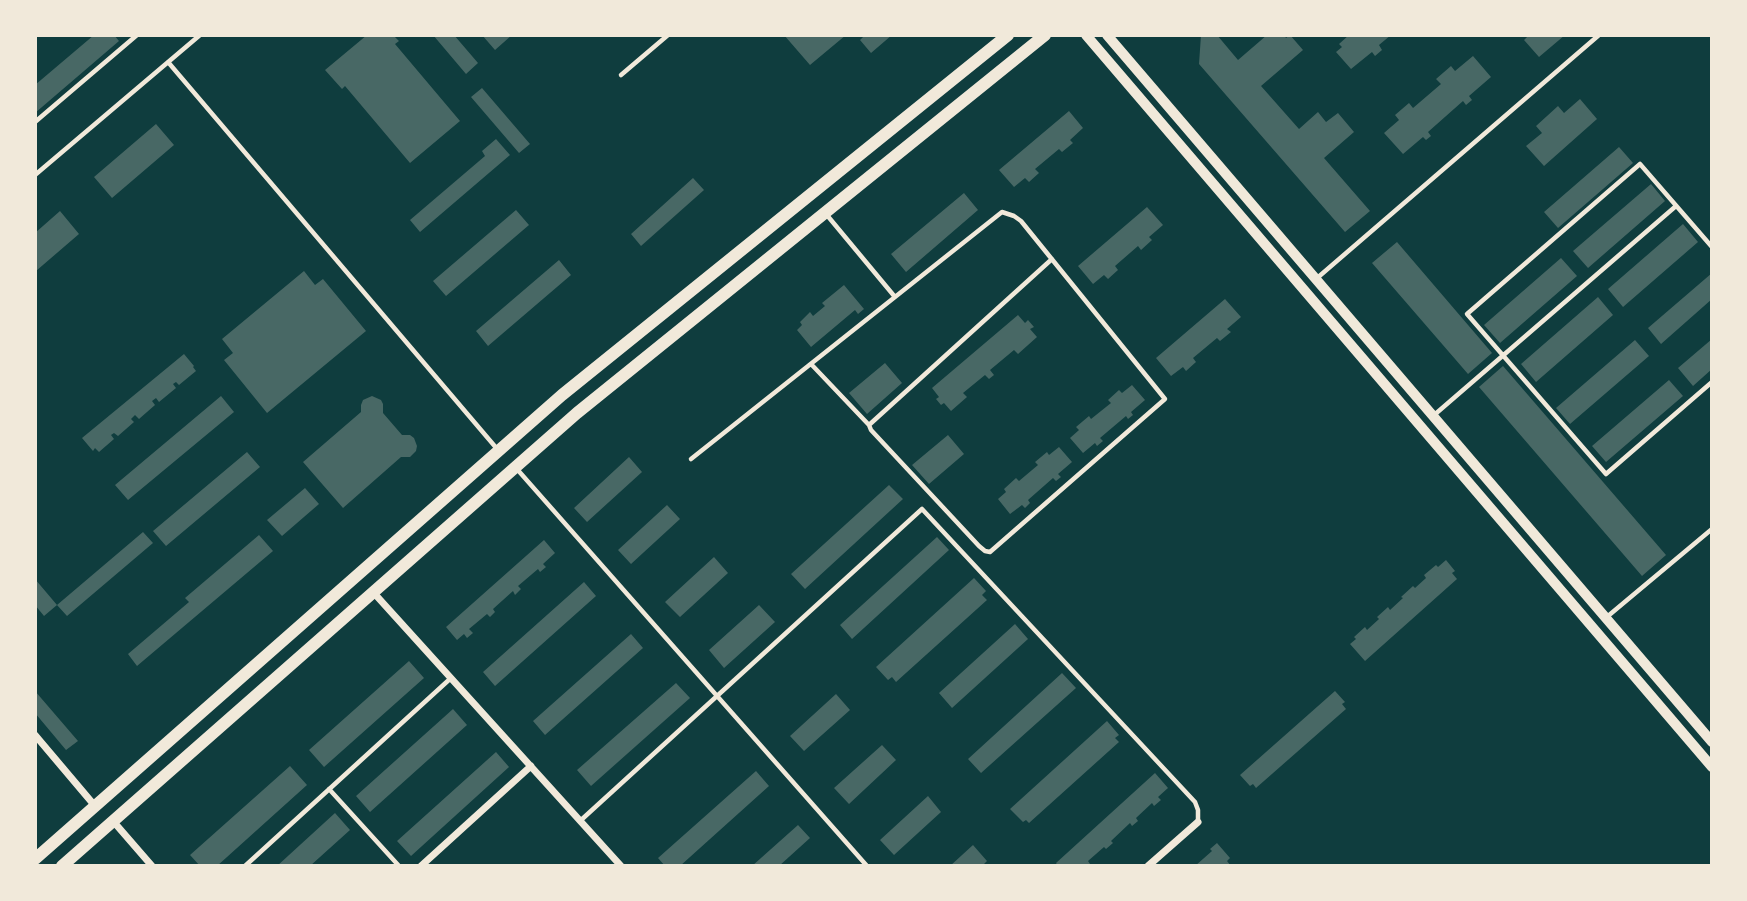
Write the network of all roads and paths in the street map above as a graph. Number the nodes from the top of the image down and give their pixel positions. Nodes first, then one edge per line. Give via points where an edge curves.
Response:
1 (137, 35) edge
2 (200, 35) edge
3 (668, 35) edge
4 (1008, 35) edge
5 (1045, 35) edge
6 (1086, 35) edge
7 (1107, 35) edge
8 (1600, 35) edge
9 (168, 62) junction
10 (621, 75) dead end
11 (35, 122) edge
12 (35, 175) edge
13 (1676, 205) junction
14 (825, 213) junction
15 (1712, 247) edge
16 (1052, 260) junction
17 (1316, 279) junction
18 (895, 297) junction
19 (1503, 355) junction
20 (811, 364) junction
21 (1712, 382) edge
22 (1433, 416) junction
23 (869, 425) junction
24 (499, 451) junction
25 (691, 459) dead end
26 (515, 467) junction
27 (1712, 530) edge
28 (373, 592) junction
29 (1606, 618) junction
30 (450, 678) junction
31 (717, 696) junction
32 (35, 735) edge
33 (1712, 742) edge
34 (531, 766) junction
35 (1712, 767) edge
36 (329, 789) junction
37 (95, 806) junction
38 (113, 821) junction
39 (580, 821) junction
40 (1198, 822) joint
41 (35, 859) edge
42 (62, 866) edge
43 (152, 866) edge
44 (245, 866) edge
45 (399, 866) edge
46 (421, 866) edge
47 (621, 866) edge
48 (867, 866) edge
49 (1148, 866) edge

1 - 11 lane
2 - 9 lane
3 - 10 lane
4 - 24 main road
5 - 14 main road
6 - 35 street
7 - 17 street
8 - 17 lane
9 - 12 lane
9 - 24 lane
13 - 15 lane
13 - 19 lane
13 - 19 lane via 1640,164 1467,314
14 - 18 lane
14 - 26 main road
16 - 18 lane via 1021,221 1002,212
16 - 23 lane
16 - 23 lane via 1165,399 990,552 979,546
17 - 22 street
18 - 20 lane
19 - 21 lane via 1606,474
19 - 22 lane
20 - 23 lane
20 - 25 lane
22 - 29 street
24 - 37 main road
26 - 28 main road
26 - 31 lane
27 - 29 lane
28 - 30 street
28 - 38 main road
29 - 33 street
30 - 34 street
30 - 36 lane
31 - 39 lane
31 - 40 lane via 922,509 1195,802
31 - 48 lane
32 - 37 street
34 - 39 street
34 - 46 street
36 - 44 lane
36 - 45 lane
37 - 41 main road
38 - 42 main road
38 - 43 street
39 - 47 street
40 - 49 street

